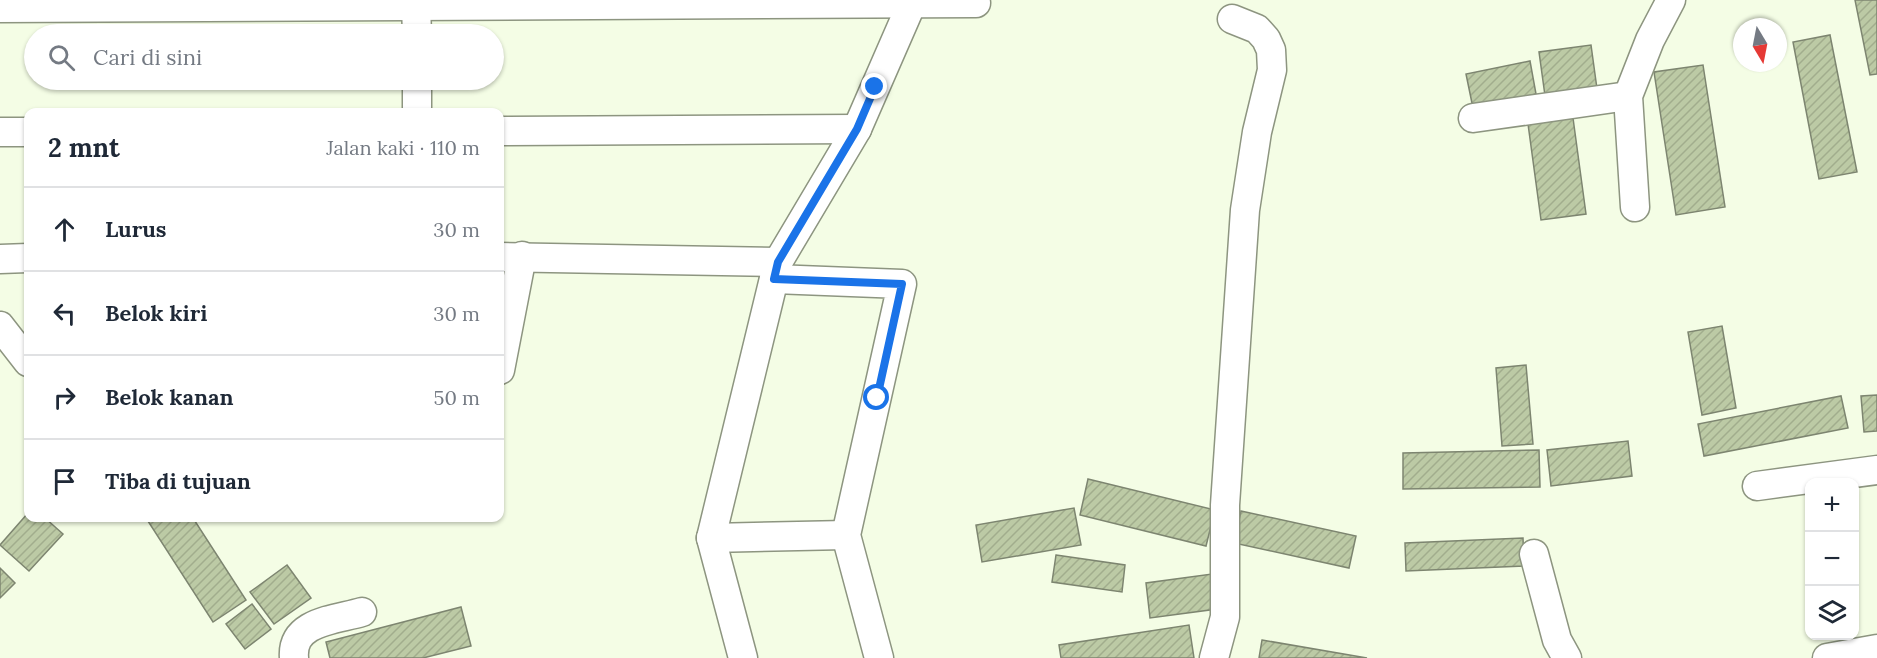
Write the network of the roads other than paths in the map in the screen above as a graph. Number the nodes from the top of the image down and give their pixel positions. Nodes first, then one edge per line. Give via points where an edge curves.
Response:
1 (1671, 0) edge
2 (912, 3) junction
3 (976, 3) dead end
4 (416, 6) junction
5 (0, 8) edge
6 (1232, 19) dead end
7 (417, 24) edge
8 (417, 90) edge
9 (1629, 96) junction
10 (417, 108) edge
11 (1473, 118) dead end
12 (857, 129) junction
13 (504, 130) edge
14 (0, 132) edge
15 (24, 132) edge
16 (1635, 207) dead end
17 (511, 256) edge
18 (0, 258) edge
19 (24, 258) edge
20 (776, 270) junction
21 (0, 326) edge
22 (504, 329) edge
23 (24, 357) edge
24 (1877, 470) edge
25 (1757, 486) dead end
26 (846, 535) junction
27 (711, 538) junction
28 (1534, 554) dead end
29 (362, 612) dead end
30 (1877, 650) edge
31 (294, 658) edge
32 (743, 658) edge
33 (879, 658) edge
34 (1214, 658) edge
35 (1567, 658) edge
36 (1827, 658) edge

1 - 9 street via 1650,40
2 - 3 street
2 - 4 street
2 - 12 street
4 - 5 street
4 - 7 street
6 - 34 street via 1257,29 1266,39 1272,70 1245,210 1225,505 1225,617
8 - 10 street
9 - 11 street
9 - 16 street
12 - 13 street
12 - 20 street
14 - 15 street
17 - 20 street
17 - 22 street
18 - 19 street
20 - 26 street via 902,284
20 - 27 street
21 - 23 street
24 - 25 street
26 - 27 street
26 - 33 street
27 - 32 street
28 - 35 street via 1557,640
29 - 31 street via 307,627 294,645
30 - 36 street

